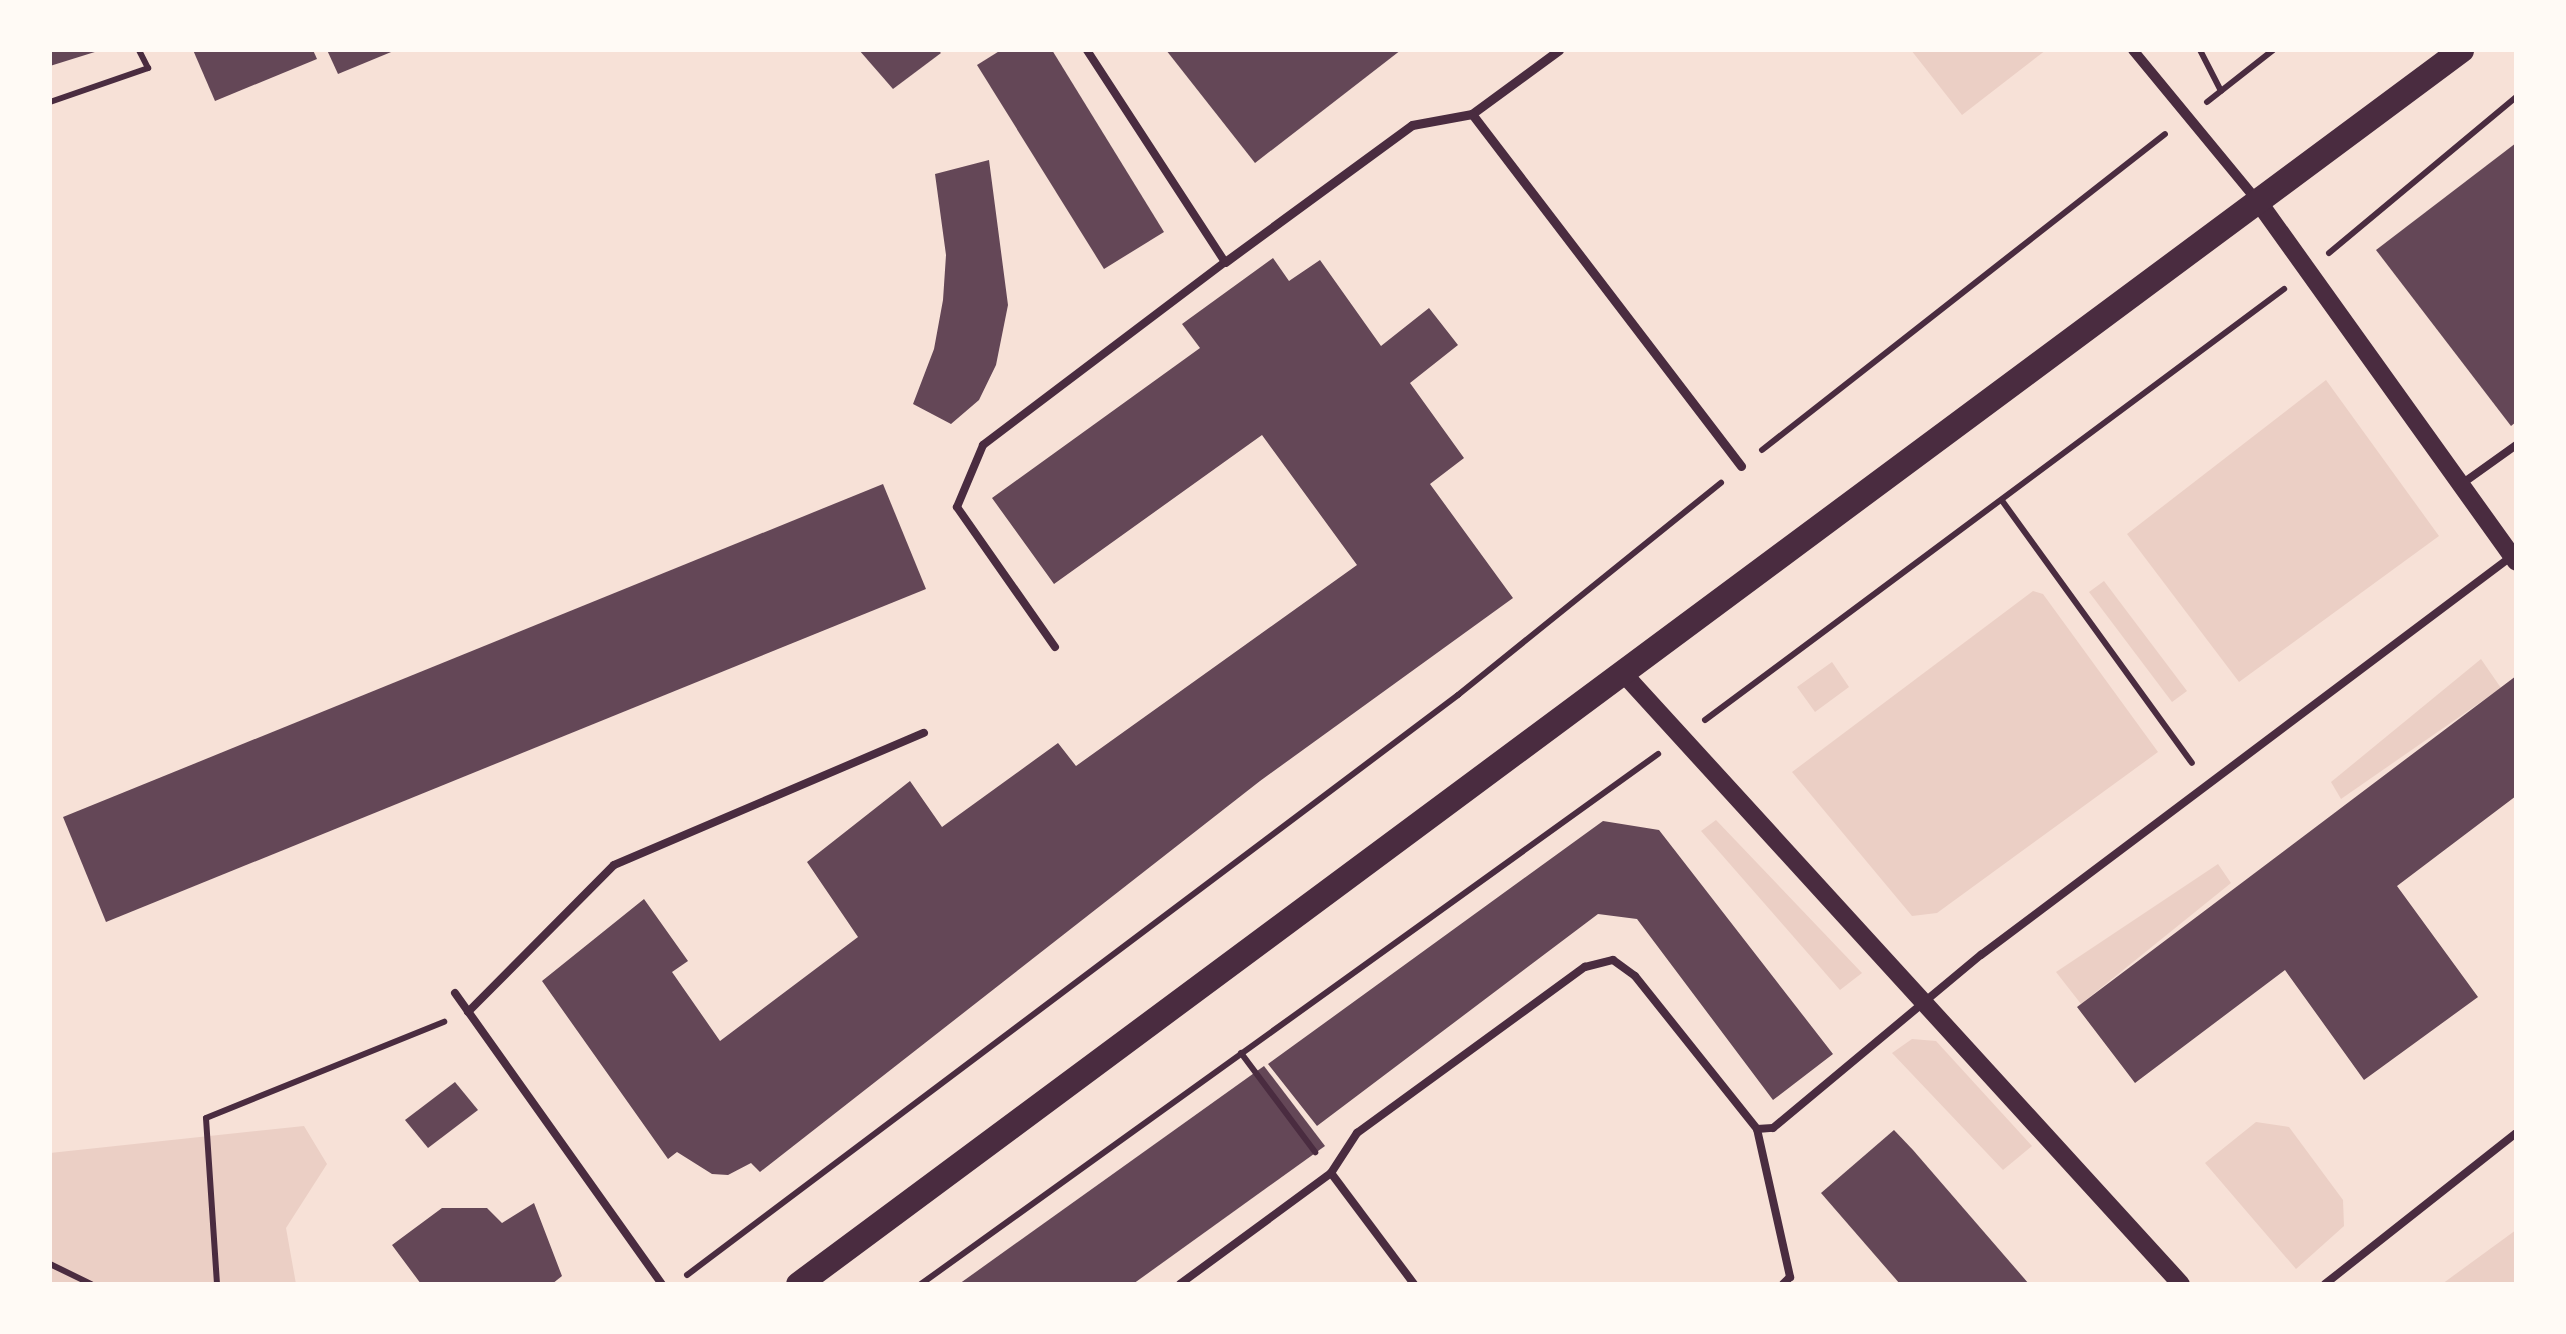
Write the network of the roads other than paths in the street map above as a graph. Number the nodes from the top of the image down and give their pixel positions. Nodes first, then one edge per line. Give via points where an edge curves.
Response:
1 (1087, 50) edge
2 (1559, 50) edge
3 (2133, 50) edge
4 (2461, 50) edge
5 (1472, 114) junction
6 (2260, 204) junction
7 (1224, 262) junction
8 (2516, 445) edge
9 (1741, 466) dead end
10 (2461, 484) junction
11 (2514, 559) edge
12 (1055, 647) dead end
13 (1623, 673) junction
14 (924, 733) dead end
15 (454, 993) dead end
16 (1929, 1002) junction
17 (468, 1012) junction
18 (1757, 1129) junction
19 (2516, 1133) edge
20 (1331, 1174) junction
21 (662, 1284) edge
22 (798, 1284) edge
23 (1180, 1284) edge
24 (1414, 1284) edge
25 (1782, 1284) edge
26 (2181, 1284) edge
27 (2325, 1284) edge

1 - 7 lane
2 - 5 street
3 - 6 street
4 - 6 main road
5 - 7 street via 1412,124
5 - 9 street
6 - 10 street
6 - 13 main road
7 - 12 lane via 983,445 957,508
8 - 10 lane
10 - 11 street
11 - 16 lane via 2208,784
13 - 16 street
13 - 22 main road
14 - 17 lane via 614,866
15 - 17 lane
16 - 18 lane via 1772,1128
16 - 26 street
17 - 21 lane
18 - 20 lane via 1662,1006 1614,960 1585,967 1553,988 1357,1134
18 - 25 lane via 1790,1277
19 - 27 lane
20 - 23 lane
20 - 24 lane

